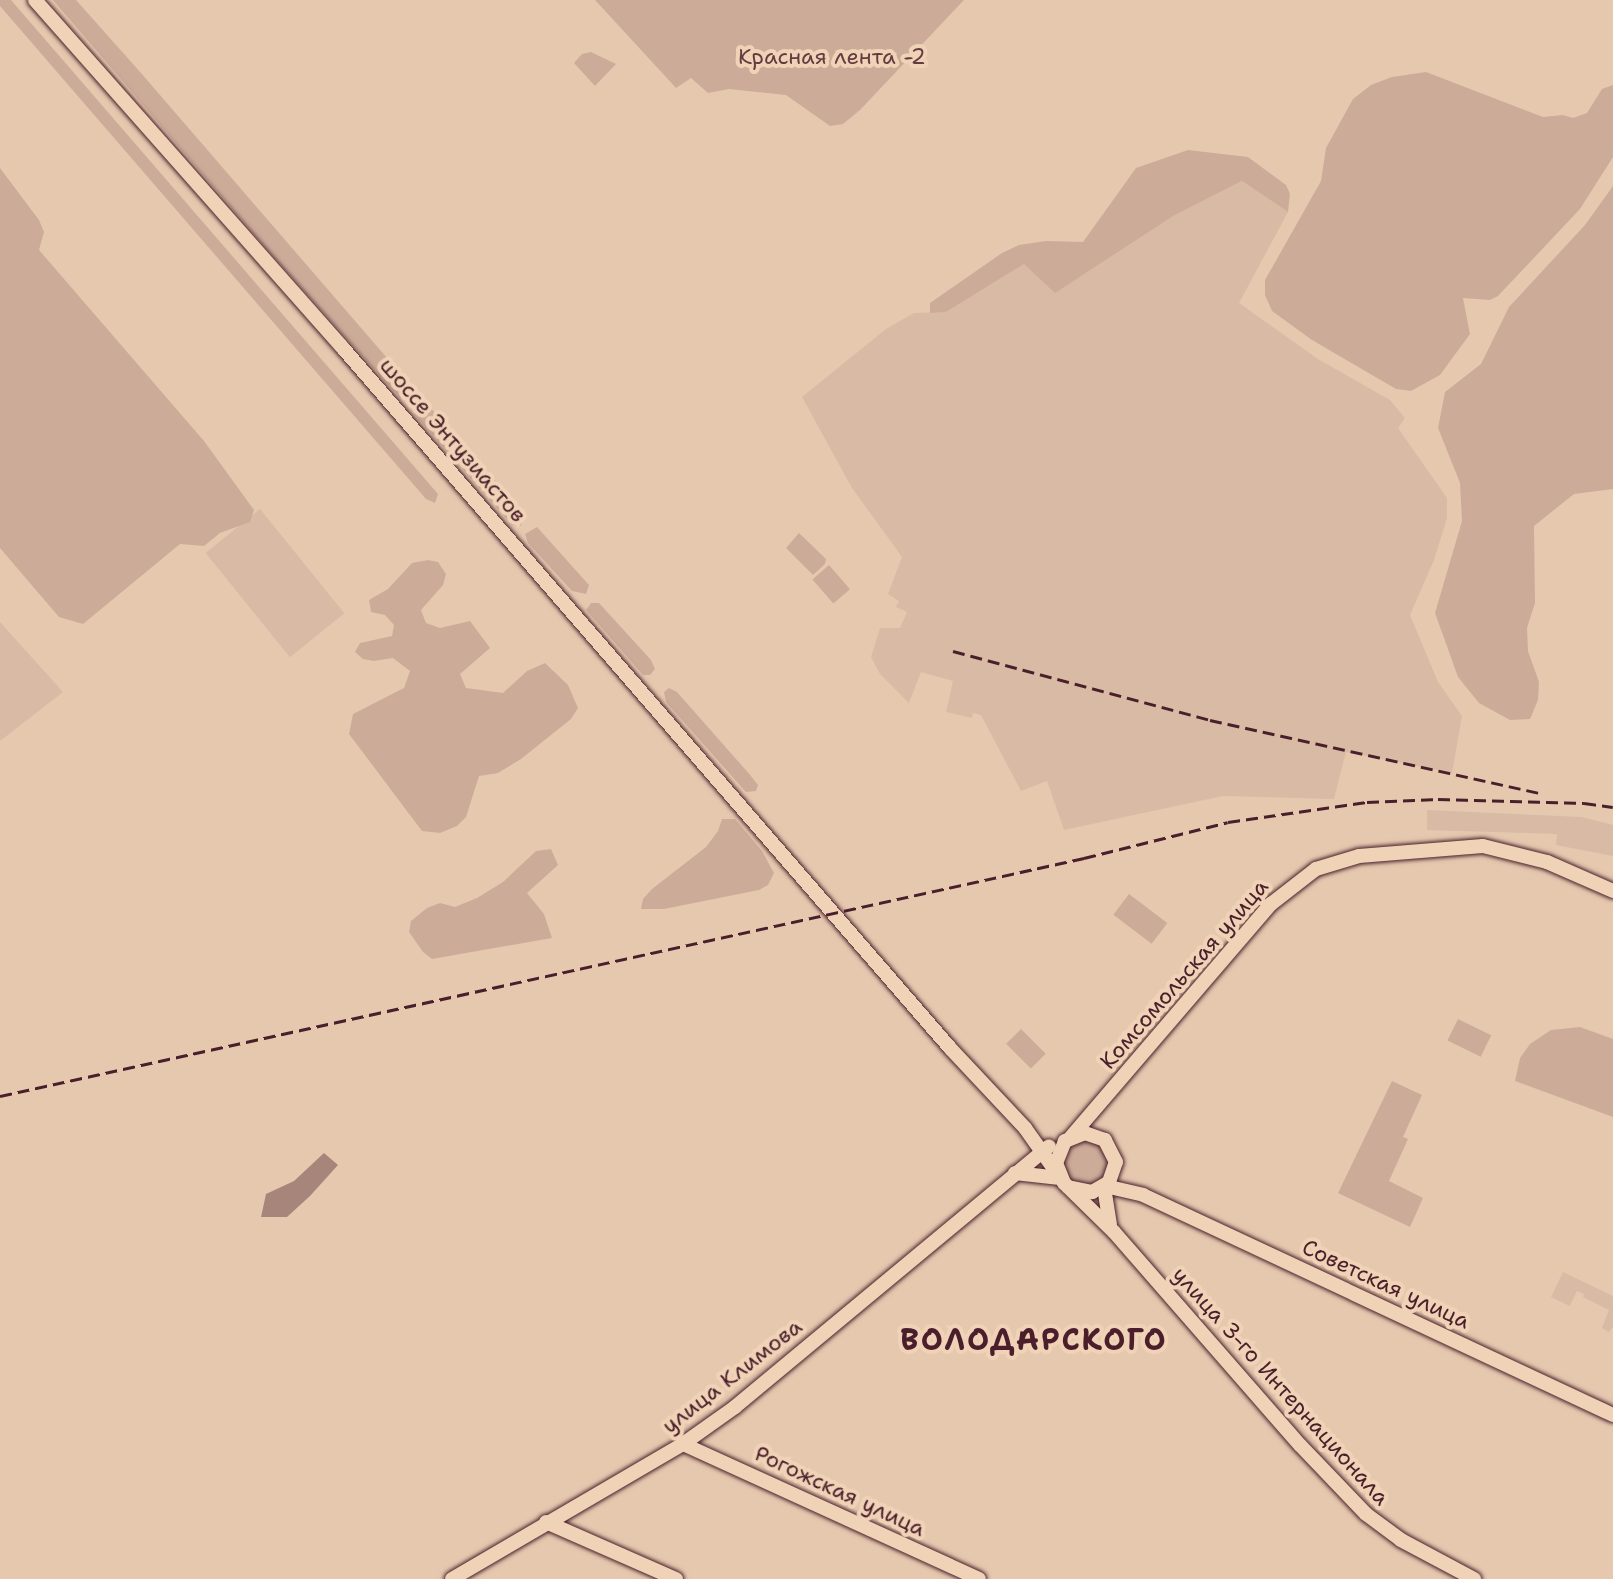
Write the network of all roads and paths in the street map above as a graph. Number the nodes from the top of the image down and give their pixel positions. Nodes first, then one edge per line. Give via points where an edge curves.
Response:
1 (35, 0) edge
2 (1613, 891) edge
3 (834, 911) joint
4 (1109, 1094) junction
5 (1025, 1128) junction
6 (1065, 1140) junction
7 (1105, 1140) junction
8 (1041, 1150) junction
9 (1116, 1162) junction
10 (1015, 1173) junction
11 (1062, 1180) junction
12 (1104, 1186) junction
13 (1140, 1194) junction
14 (1111, 1229) junction
15 (1613, 1415) edge
16 (683, 1444) junction
17 (546, 1522) junction
18 (452, 1579) edge
19 (676, 1579) edge
20 (979, 1579) edge
21 (1474, 1579) edge

1 - 3 main road, шоссе Энтузиастов
2 - 4 main road, Комсомольская улица via 1547,862 1483,846 1379,853 1329,864 1300,878 1271,904
3 - 5 main road, улица 3-го Интернационала
4 - 6 main road, Комсомольская улица
4 - 7 main road, Комсомольская улица via 1101,1117
5 - 6 main road via 1046,1141
5 - 8 main road, улица 3-го Интернационала
6 - 7 main road via 1092,1134
6 - 8 main road, улица Климова
6 - 11 main road via 1057,1155
7 - 9 main road
8 - 10 main road, улица Климова
8 - 11 main road, улица 3-го Интернационала
9 - 12 main road
9 - 13 main road, Советская улица
10 - 11 main road
10 - 16 main road, улица Климова via 735,1407
11 - 12 main road via 1086,1193
11 - 14 main road, улица 3-го Интернационала
12 - 13 main road, Советская улица
12 - 14 main road
13 - 15 main road, Советская улица
14 - 21 main road, улица 3-го Интернационала via 1366,1514 1424,1554
16 - 17 main road, улица Климова
16 - 20 main road, Рогожская улица
17 - 18 main road, улица Климова
17 - 19 main road

